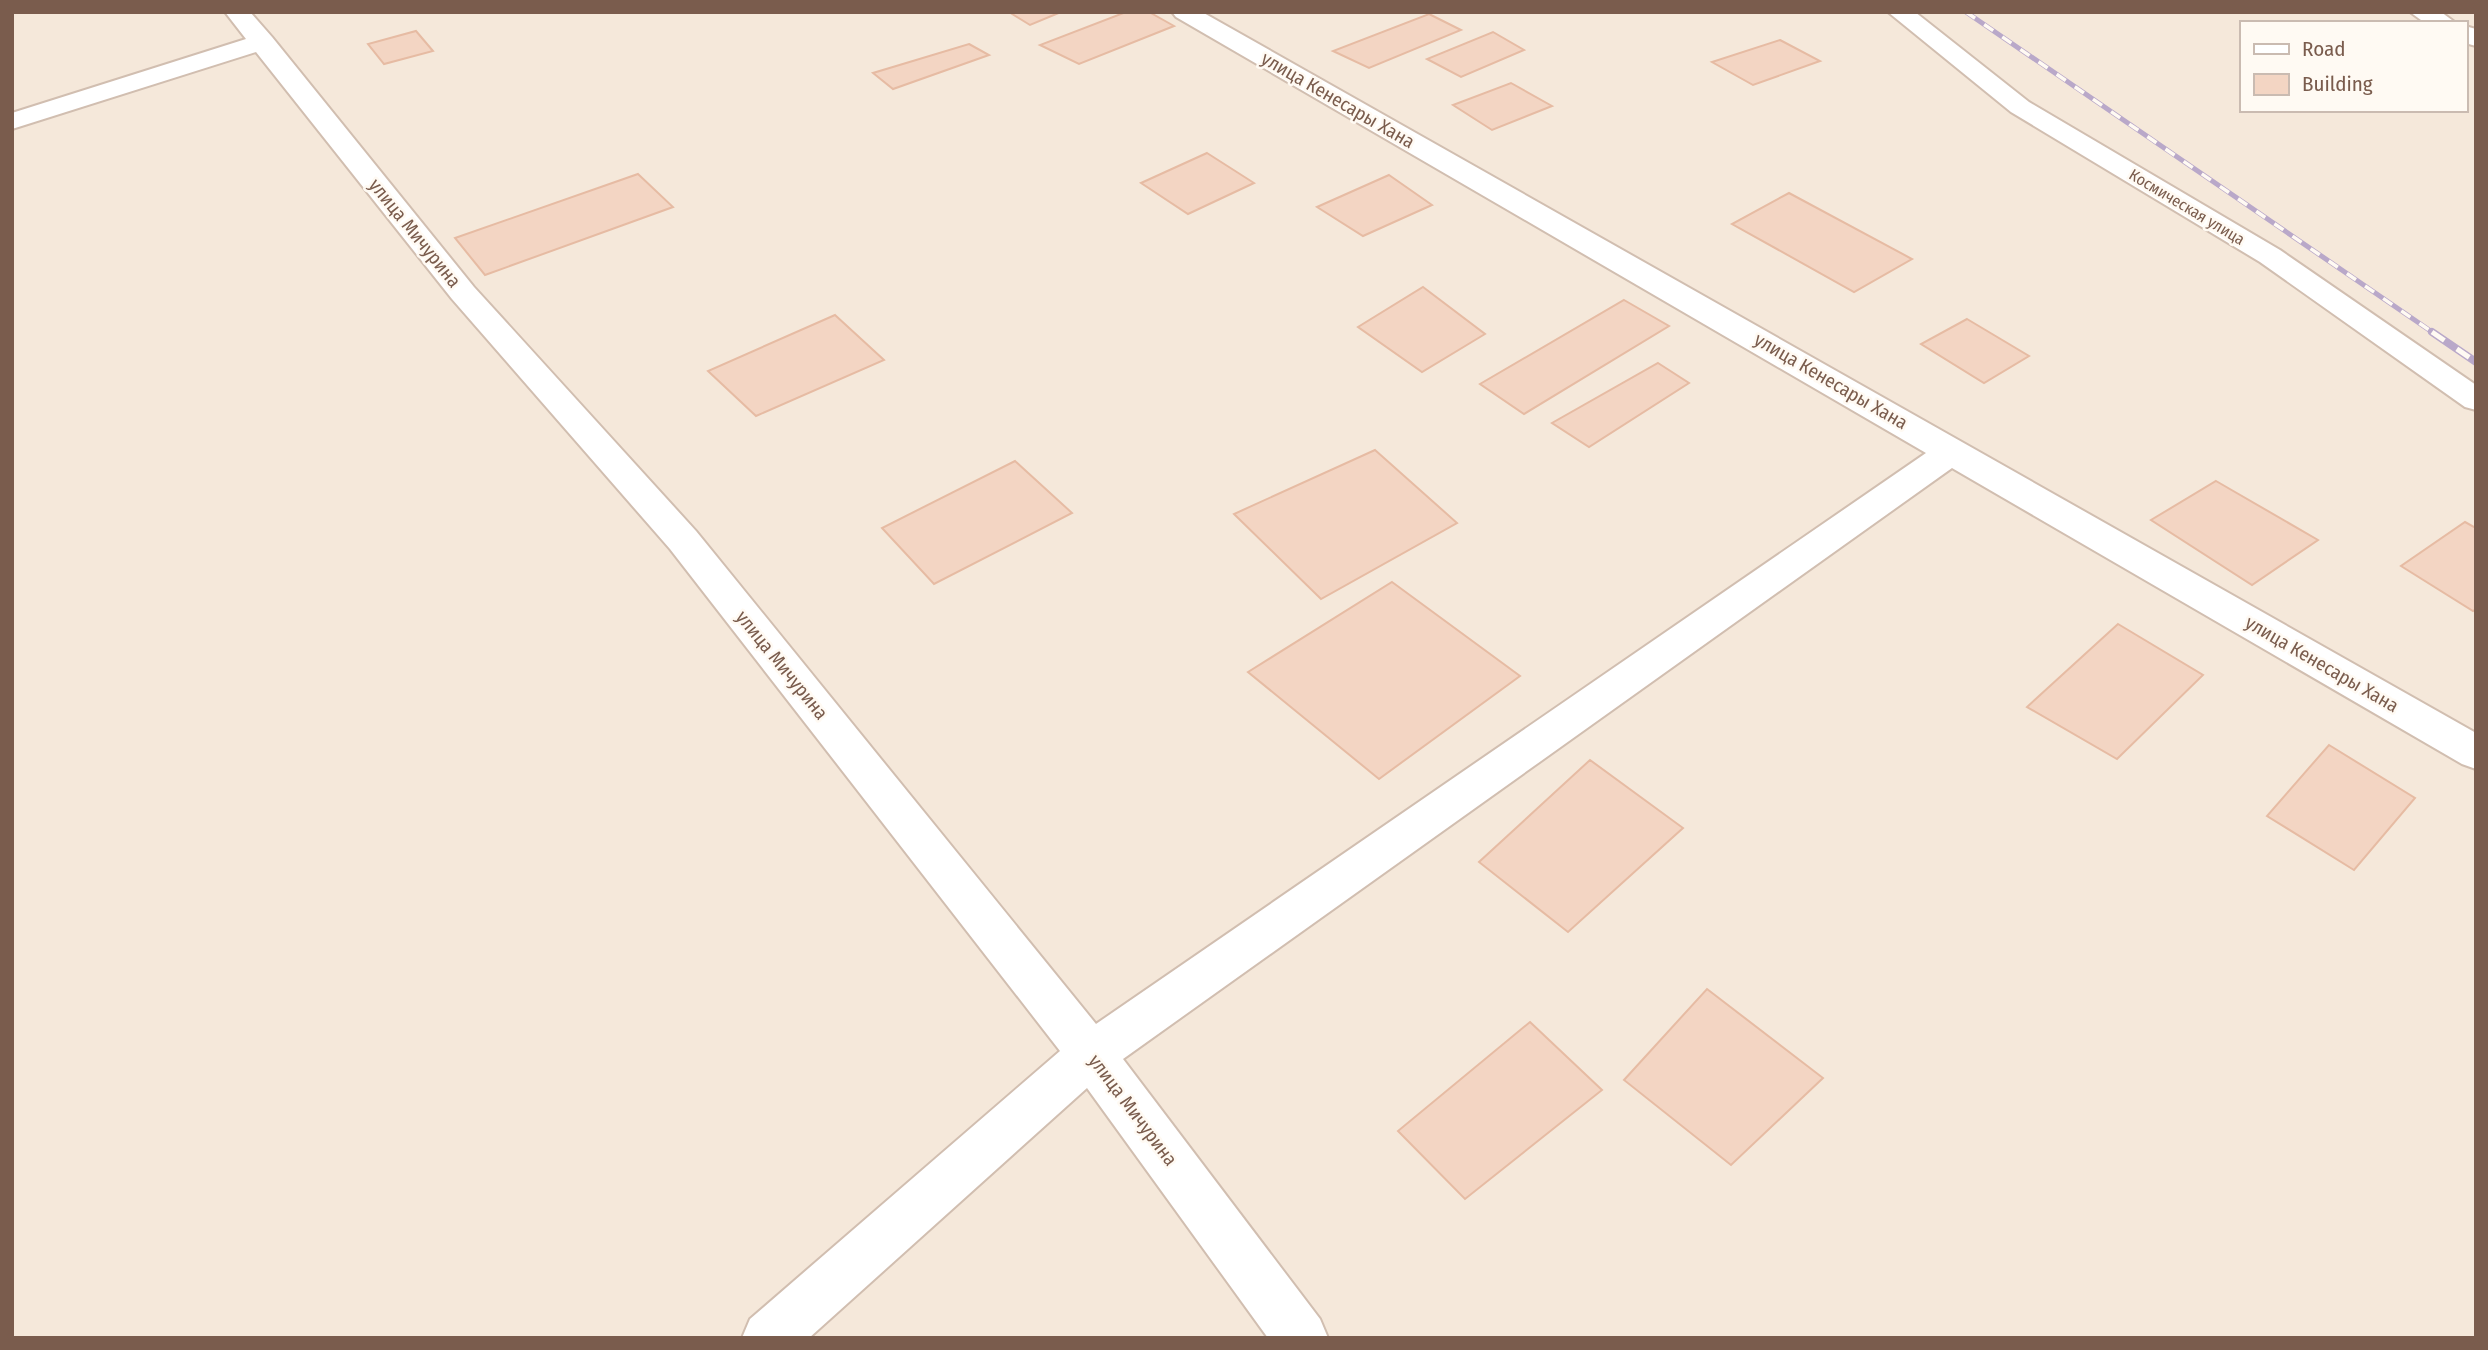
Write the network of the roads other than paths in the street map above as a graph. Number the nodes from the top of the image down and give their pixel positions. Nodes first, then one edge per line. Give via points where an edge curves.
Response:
1 (237, 12) edge
2 (1184, 12) edge
3 (1900, 12) edge
4 (2423, 12) edge
5 (2440, 21) edge
6 (263, 42) junction
7 (12, 121) edge
8 (2476, 400) edge
9 (1953, 451) junction
10 (2476, 753) edge
11 (1091, 1054) junction
12 (769, 1338) edge
13 (1301, 1338) edge

1 - 6 street, улица Мичурина
2 - 9 street, улица Кенесары Хана
3 - 8 street, Космическая улица via 2020,107 2270,256
4 - 5 street
6 - 7 street
6 - 11 street, улица Мичурина via 463,293 683,540
9 - 10 street, улица Кенесары Хана
9 - 11 street
11 - 12 street
11 - 13 street, улица Мичурина

